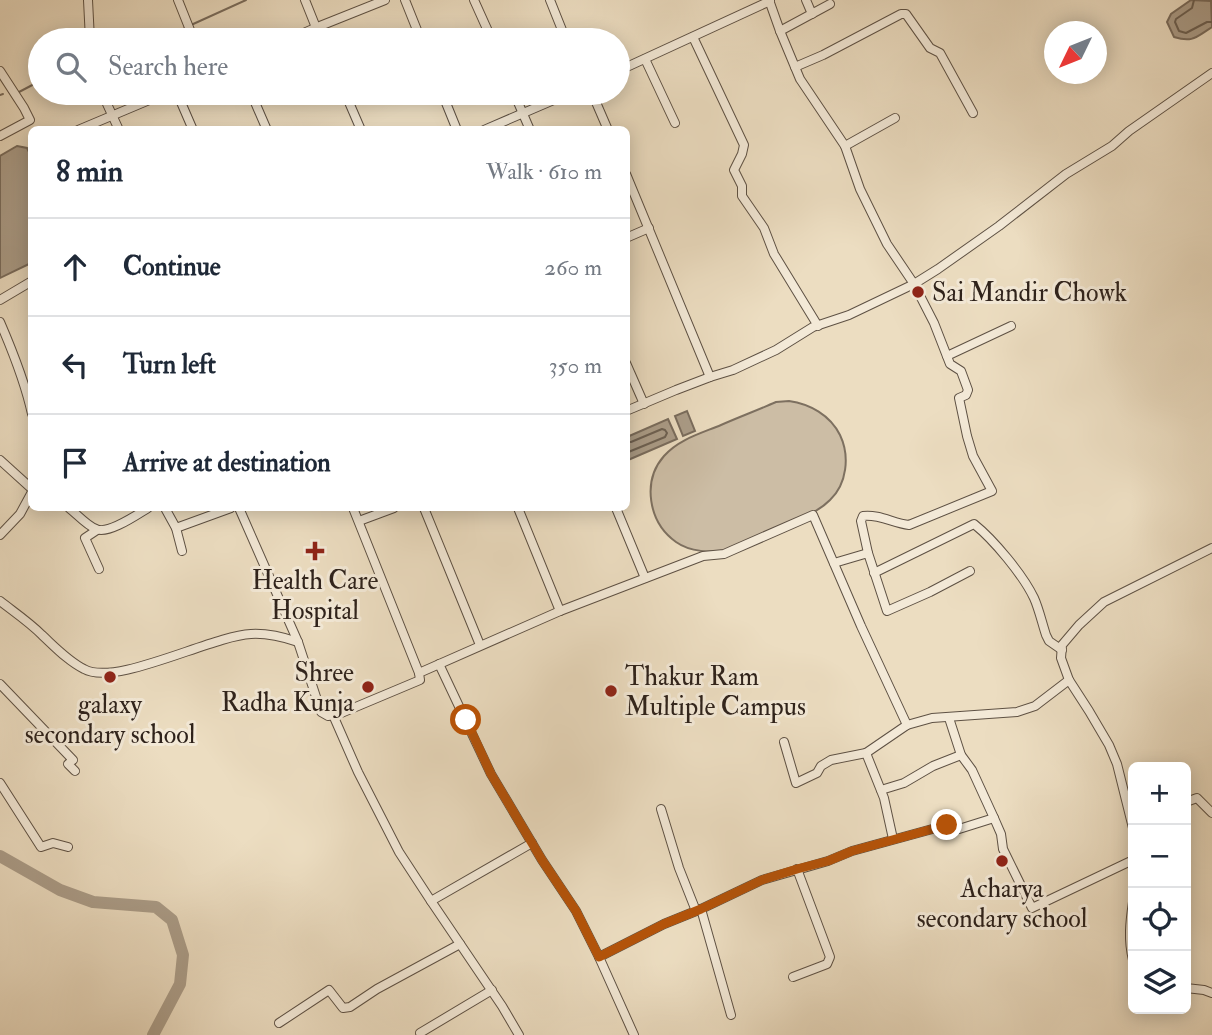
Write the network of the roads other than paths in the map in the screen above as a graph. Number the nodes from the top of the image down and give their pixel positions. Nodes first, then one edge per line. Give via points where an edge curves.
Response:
1 (89, 0) edge
2 (178, 0) edge
3 (304, 0) edge
4 (385, 0) edge
5 (405, 0) edge
6 (474, 0) edge
7 (550, 0) edge
8 (806, 0) edge
9 (769, 1) edge
10 (830, 4) dead end
11 (812, 14) junction
12 (90, 28) edge
13 (189, 28) edge
14 (316, 28) joint
15 (416, 28) edge
16 (487, 28) edge
17 (561, 28) edge
18 (780, 31) junction
19 (693, 37) junction
20 (645, 59) junction
21 (630, 66) edge
22 (796, 67) junction
23 (0, 71) edge
24 (1212, 73) edge
25 (107, 105) edge
26 (136, 105) edge
27 (182, 105) edge
28 (256, 105) edge
29 (350, 105) edge
30 (447, 105) edge
31 (519, 105) edge
32 (542, 105) edge
33 (597, 105) edge
34 (523, 113) junction
35 (973, 113) dead end
36 (111, 115) junction
37 (894, 118) dead end
38 (30, 120) junction
39 (675, 123) dead end
40 (33, 126) edge
41 (87, 126) edge
42 (117, 126) edge
43 (191, 126) edge
44 (265, 126) edge
45 (359, 126) edge
46 (455, 126) edge
47 (493, 126) edge
48 (528, 126) edge
49 (606, 126) edge
50 (0, 136) edge
51 (845, 146) junction
52 (630, 183) edge
53 (649, 228) junction
54 (630, 236) edge
55 (28, 283) edge
56 (914, 284) junction
57 (0, 300) edge
58 (0, 322) edge
59 (818, 326) junction
60 (1011, 326) dead end
61 (947, 356) junction
62 (630, 372) edge
63 (710, 377) junction
64 (28, 397) edge
65 (644, 404) junction
66 (630, 409) edge
67 (0, 460) edge
68 (28, 486) edge
69 (28, 498) edge
70 (73, 511) edge
71 (143, 511) edge
72 (167, 511) edge
73 (223, 511) edge
74 (241, 511) edge
75 (354, 511) edge
76 (386, 511) edge
77 (425, 511) edge
78 (519, 511) edge
79 (617, 511) edge
80 (359, 521) junction
81 (176, 528) junction
82 (97, 530) junction
83 (0, 535) edge
84 (1212, 548) edge
85 (182, 551) dead end
86 (868, 553) junction
87 (834, 563) junction
88 (99, 569) dead end
89 (970, 571) dead end
90 (874, 573) junction
91 (645, 578) junction
92 (0, 601) edge
93 (560, 611) junction
94 (298, 642) junction
95 (480, 645) junction
96 (1062, 650) junction
97 (439, 664) junction
98 (419, 673) junction
99 (1069, 680) junction
100 (0, 684) edge
101 (333, 715) junction
102 (949, 718) junction
103 (907, 725) junction
104 (784, 742) dead end
105 (866, 753) junction
106 (961, 755) junction
107 (75, 771) dead end
108 (0, 783) edge
109 (881, 790) junction
110 (1191, 800) edge
111 (661, 810) dead end
112 (1212, 813) edge
113 (994, 818) junction
114 (1132, 825) edge
115 (893, 839) junction
116 (532, 843) junction
117 (68, 847) dead end
118 (1128, 862) edge
119 (797, 869) junction
120 (431, 901) junction
121 (698, 910) junction
122 (460, 944) junction
123 (599, 957) junction
124 (793, 977) dead end
125 (1191, 988) edge
126 (1209, 989) edge
127 (492, 990) junction
128 (731, 1015) dead end
129 (279, 1023) dead end
130 (420, 1033) edge
131 (519, 1035) edge
132 (634, 1035) edge

1 - 12 street
2 - 13 street
3 - 14 street
4 - 14 street
5 - 15 street
6 - 16 street
7 - 17 street
8 - 11 street
9 - 18 street
9 - 19 street
10 - 11 street
11 - 18 street
18 - 22 street
19 - 20 street
19 - 59 street via 744,145 734,170 743,196
20 - 21 street
20 - 39 street
22 - 35 street via 906,14 930,48 940,53
22 - 51 street
23 - 38 street
24 - 56 street
25 - 36 street
26 - 36 street
27 - 43 street
28 - 44 street
29 - 45 street
30 - 46 street
31 - 34 street
32 - 34 street
33 - 49 street
34 - 47 street
34 - 48 street
36 - 41 street
36 - 42 street
37 - 51 street
38 - 40 street
38 - 50 street
51 - 56 street via 887,244
52 - 53 street
53 - 54 street
53 - 63 street
55 - 57 street
56 - 59 street
56 - 61 street
58 - 64 street
59 - 63 street via 776,350
60 - 61 street
61 - 86 street via 950,364 961,370 968,390 959,398 967,436 992,491 909,524 863,516
62 - 65 street
63 - 65 street
65 - 66 street
67 - 68 street
69 - 83 street
70 - 82 street
71 - 82 street via 121,524
72 - 81 street
73 - 81 street
74 - 94 street
75 - 80 street
76 - 80 street
77 - 95 street
78 - 93 street
79 - 91 street
80 - 98 street
81 - 85 street
82 - 88 street via 85,538
84 - 96 street via 1104,602 1079,625
86 - 87 street
86 - 90 street
87 - 91 street via 813,515 724,554 703,556
87 - 103 street
89 - 90 street via 887,611
90 - 96 street via 974,524 1016,571 1032,594 1049,641
91 - 93 street
92 - 94 street via 62,654 97,673 145,665 251,634
93 - 95 street
94 - 101 street via 321,712
95 - 97 street
96 - 99 street via 1060,658
97 - 98 street
97 - 116 street via 491,774
98 - 101 street via 420,680
99 - 102 street via 1035,706 1017,712
99 - 114 street via 1109,745
100 - 107 street via 73,760 68,764
101 - 120 street via 399,852
102 - 103 street
102 - 106 street
103 - 105 street
104 - 105 street via 796,783 817,774 831,761
105 - 109 street
106 - 109 street
106 - 113 street
108 - 117 street via 41,847 53,843
109 - 115 street
110 - 112 street via 1197,798
111 - 121 street
113 - 115 street via 959,830 947,825
113 - 118 street via 1003,849 1032,908
115 - 119 street
116 - 120 street
116 - 123 street
119 - 121 street
119 - 124 street via 830,957 827,964
120 - 122 street
121 - 123 street
121 - 128 street
122 - 127 street
122 - 129 street via 350,1007 343,1008 328,989
123 - 132 street
125 - 126 street
127 - 130 street
127 - 131 street

